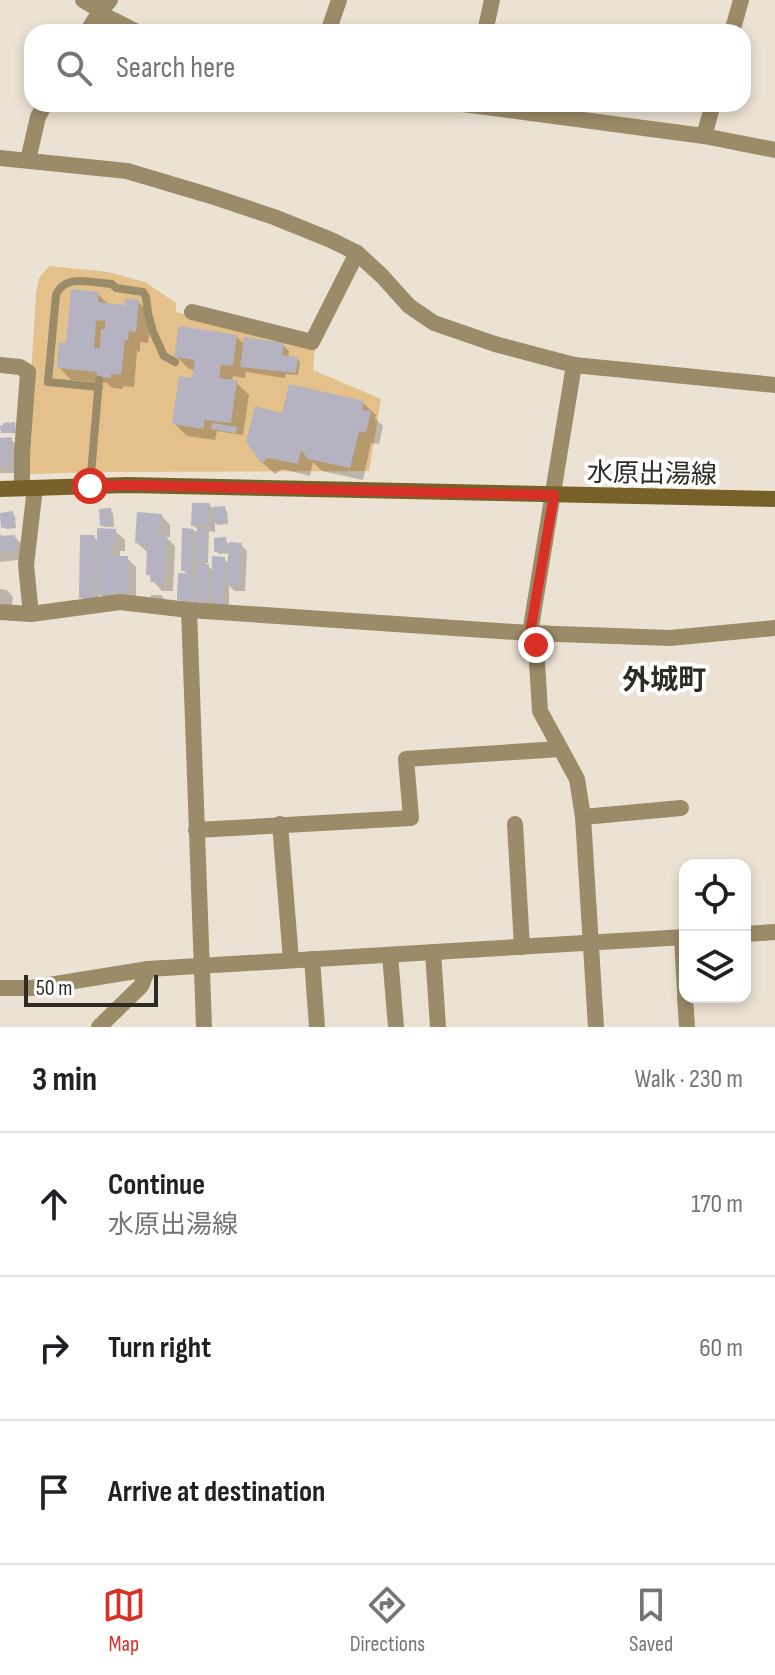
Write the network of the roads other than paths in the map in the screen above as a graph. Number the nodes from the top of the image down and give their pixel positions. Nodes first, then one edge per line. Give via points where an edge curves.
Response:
1 (83, 0) edge
2 (339, 0) edge
3 (492, 0) edge
4 (741, 0) edge
5 (104, 6) edge
6 (92, 24) edge
7 (127, 24) edge
8 (331, 24) edge
9 (487, 24) edge
10 (734, 24) edge
11 (41, 112) edge
12 (526, 112) edge
13 (711, 112) edge
14 (704, 136) junction
15 (775, 150) edge
16 (0, 158) edge
17 (28, 160) junction
18 (357, 253) junction
19 (192, 312) dead end
20 (175, 362) dead end
21 (0, 365) edge
22 (574, 365) junction
23 (775, 385) edge
24 (90, 486) junction
25 (29, 488) junction
26 (0, 489) edge
27 (554, 495) junction
28 (775, 499) edge
29 (189, 610) junction
30 (0, 612) edge
31 (31, 614) junction
32 (775, 628) edge
33 (530, 633) junction
34 (560, 749) junction
35 (681, 808) dead end
36 (583, 817) junction
37 (280, 824) junction
38 (515, 824) dead end
39 (196, 830) junction
40 (775, 932) edge
41 (751, 934) edge
42 (679, 937) edge
43 (591, 942) junction
44 (522, 947) junction
45 (433, 952) junction
46 (390, 955) junction
47 (312, 959) junction
48 (291, 960) junction
49 (201, 966) junction
50 (148, 969) junction
51 (0, 988) edge
52 (686, 1003) edge
53 (99, 1027) edge
54 (204, 1027) edge
55 (317, 1027) edge
56 (396, 1027) edge
57 (438, 1027) edge
58 (596, 1027) edge
59 (687, 1027) edge

1 - 5 street
2 - 8 street
3 - 9 street
4 - 10 street
5 - 6 street
5 - 7 street
11 - 17 street
12 - 14 street
13 - 14 street
14 - 15 street
16 - 17 street
17 - 18 street via 127,171 274,217
18 - 19 street via 312,342
18 - 22 street via 409,306 434,323
20 - 24 lane via 164,356 153,332 143,292 112,284 69,281 60,286 48,382 99,384
21 - 25 street via 28,372 22,453
22 - 23 street
22 - 27 street
24 - 25 main road, 水原出湯線
24 - 27 main road, 水原出湯線
25 - 26 main road, 水原出湯線
25 - 31 street via 26,565
27 - 28 main road, 水原出湯線
27 - 33 street
29 - 31 street via 120,602
29 - 33 street
29 - 39 street
30 - 31 street
32 - 33 street via 670,638
33 - 34 street via 536,645 540,711
34 - 36 street via 577,779
34 - 37 street via 406,759 411,818
35 - 36 street
36 - 43 street
37 - 39 street
37 - 48 street
38 - 44 street
39 - 49 street
40 - 41 street
42 - 43 street
43 - 44 street
43 - 58 street
44 - 45 street
45 - 46 street
45 - 57 street
46 - 47 street
46 - 56 street
47 - 48 street
47 - 55 street
48 - 49 street
49 - 50 street
49 - 54 street
50 - 51 street
50 - 53 street via 141,986
52 - 59 street

